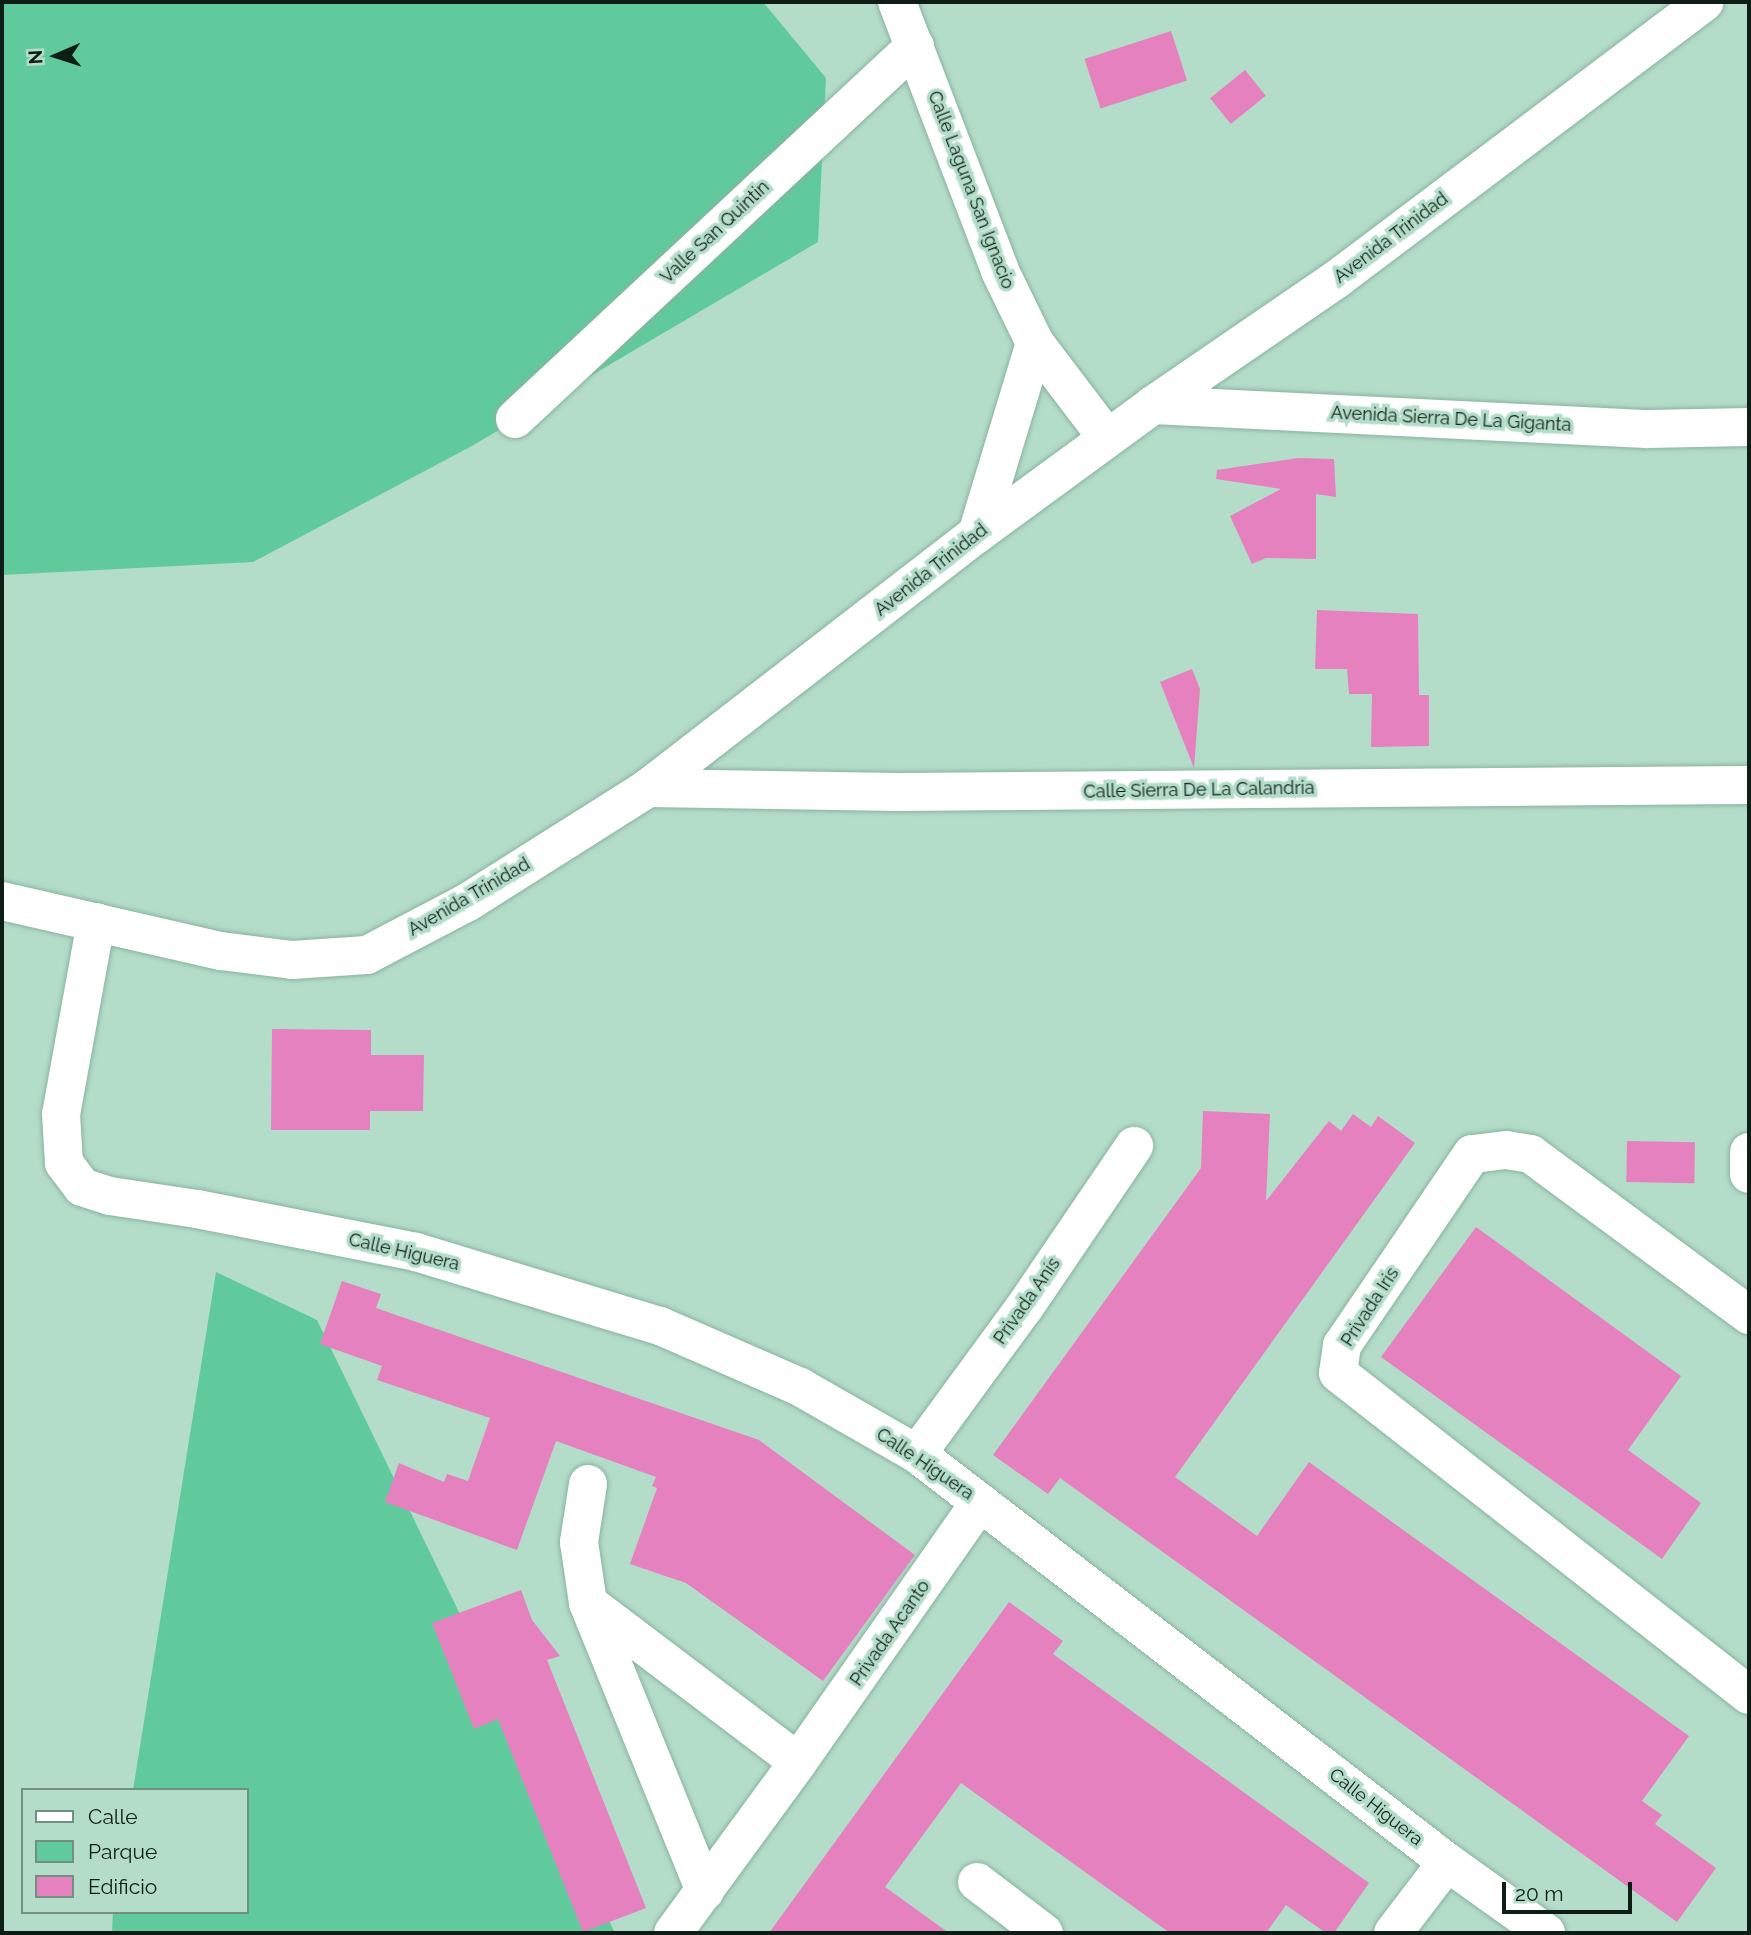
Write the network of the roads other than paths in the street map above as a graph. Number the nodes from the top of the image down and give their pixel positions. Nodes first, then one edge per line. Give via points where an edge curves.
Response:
1 (897, 2) edge
2 (1689, 5) edge
3 (915, 46) junction
4 (1035, 343) junction
5 (1153, 405) junction
6 (515, 419) dead end
7 (1749, 427) edge
8 (1107, 438) junction
9 (977, 534) junction
10 (1749, 785) edge
11 (648, 788) junction
12 (2, 901) edge
13 (96, 922) junction
14 (1134, 1146) dead end
15 (1749, 1152) edge
16 (1749, 1174) edge
17 (1749, 1315) edge
18 (917, 1454) junction
19 (588, 1484) dead end
20 (980, 1502) junction
21 (587, 1603) junction
22 (1749, 1695) edge
23 (799, 1762) junction
24 (1447, 1862) junction
25 (977, 1882) dead end
26 (705, 1891) junction
27 (673, 1933) edge
28 (1044, 1933) edge
29 (1394, 1933) edge
30 (1546, 1933) edge

1 - 3 street, Calle Laguna San Ignacio
2 - 5 street, Avenida Trinidad via 1337,279
3 - 4 street, Calle Laguna San Ignacio via 1000,271
3 - 6 street, Valle San Quintin
4 - 8 street, Calle Laguna San Ignacio
4 - 9 street
5 - 7 street, Avenida Sierra De La Giganta via 1647,429
5 - 8 street, Avenida Trinidad
8 - 9 street, Avenida Trinidad
9 - 11 street, Avenida Trinidad
10 - 11 street, Calle Sierra De La Calandria via 912,792
11 - 13 street, Avenida Trinidad via 468,902 367,955 292,960 221,951
12 - 13 street, Avenida Trinidad
13 - 18 street, Calle Higuera via 61,1114 64,1163 82,1187 416,1252 660,1326 800,1387
14 - 18 street, Privada Anís
15 - 16 street
17 - 22 street, Privada Iris via 1531,1154 1506,1150 1472,1154 1342,1345 1338,1373
18 - 20 street, Calle Higuera
19 - 21 street via 579,1542
20 - 23 street, Privada Acanto
20 - 24 street, Calle Higuera
21 - 23 street
21 - 26 street
23 - 26 street, Privada Acanto
24 - 29 street
24 - 30 street, Calle Higuera
25 - 28 street
26 - 27 street, Privada Acanto

